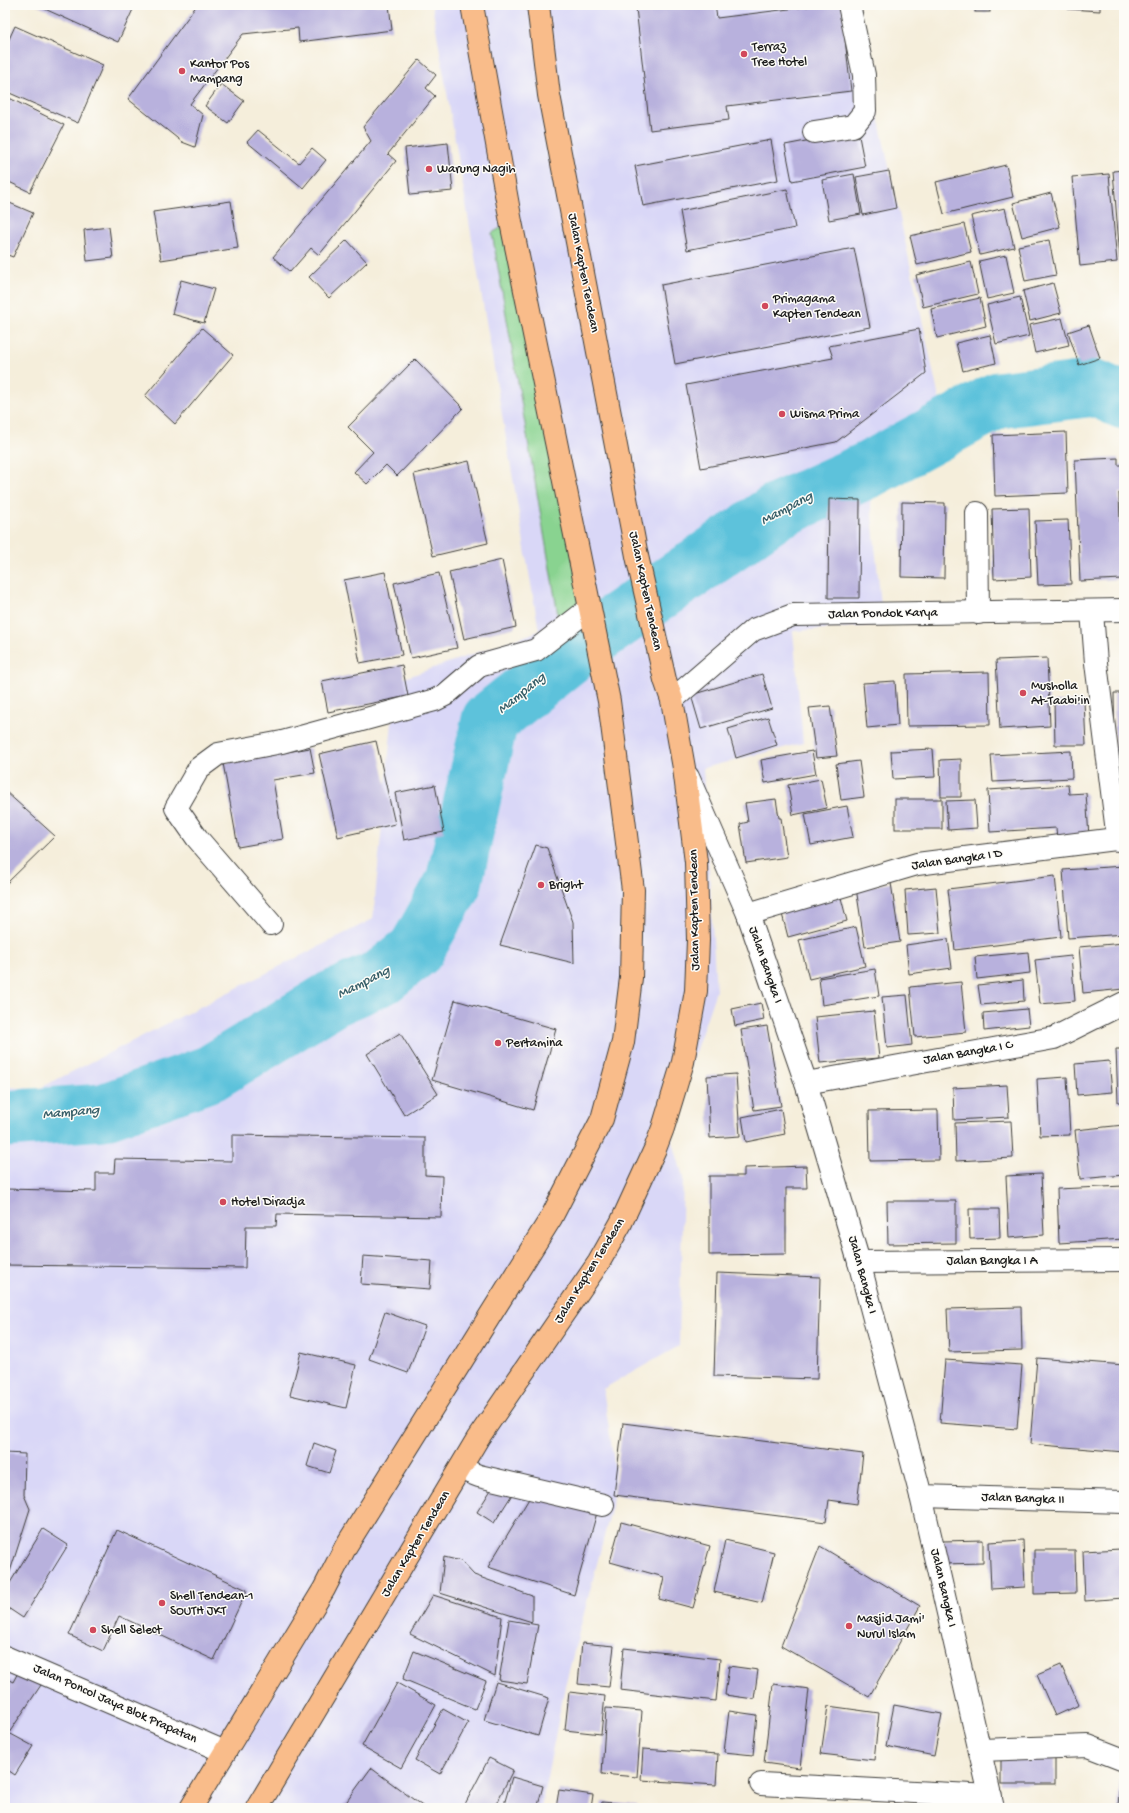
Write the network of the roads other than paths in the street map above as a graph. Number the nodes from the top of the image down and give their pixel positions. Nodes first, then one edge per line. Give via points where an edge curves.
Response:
1 (472, 5) edge
2 (538, 5) edge
3 (849, 5) edge
4 (814, 132) dead end
5 (977, 513) dead end
6 (589, 609) junction
7 (1124, 610) edge
8 (1092, 612) junction
9 (978, 613) junction
10 (672, 700) junction
11 (684, 768) junction
12 (1121, 839) edge
13 (748, 914) junction
14 (271, 924) dead end
15 (1124, 1003) edge
16 (806, 1083) junction
17 (1124, 1260) edge
18 (859, 1262) junction
19 (461, 1469) junction
20 (921, 1496) junction
21 (1124, 1502) edge
22 (603, 1506) dead end
23 (5, 1657) edge
24 (980, 1750) junction
25 (225, 1752) junction
26 (1124, 1760) edge
27 (761, 1784) dead end
28 (992, 1802) edge
29 (191, 1808) edge
30 (257, 1808) edge

1 - 6 main road via 513,229
2 - 10 main road, Jalan Kapten Tendean via 549,95 637,556 665,680
3 - 4 street via 864,75 865,111 853,126
5 - 9 street
6 - 14 street via 536,650 479,666 445,695 435,700 282,742 218,754 199,768 176,808 197,838
6 - 25 main road via 609,700 633,890 631,978 623,1042 602,1119 551,1218 346,1546 324,1589
7 - 8 street, Jalan Pondok Karya
8 - 9 street, Jalan Pondok Karya
8 - 12 street via 1096,664
9 - 10 street, Jalan Pondok Karya via 793,615 753,630
10 - 11 main road, Jalan Kapten Tendean
11 - 13 street, Jalan Bangka I
11 - 19 main road, Jalan Kapten Tendean via 696,862 696,991 683,1062 663,1128 622,1223 599,1262 478,1438
12 - 13 street, Jalan Bangka I D via 917,864
13 - 16 street, Jalan Bangka I
15 - 16 street, Jalan Bangka I C via 1054,1038
16 - 18 street, Jalan Bangka I
17 - 18 street, Jalan Bangka I A
18 - 20 street, Jalan Bangka I
19 - 22 street
19 - 30 main road, Jalan Kapten Tendean
20 - 21 street, Jalan Bangka II
20 - 24 street, Jalan Bangka I
23 - 25 street, Jalan Poncol Jaya Blok Prapatan
24 - 26 street via 1088,1746
24 - 28 street, Jalan Bangka I
25 - 29 main road
27 - 28 street, Jalan Bangka I

